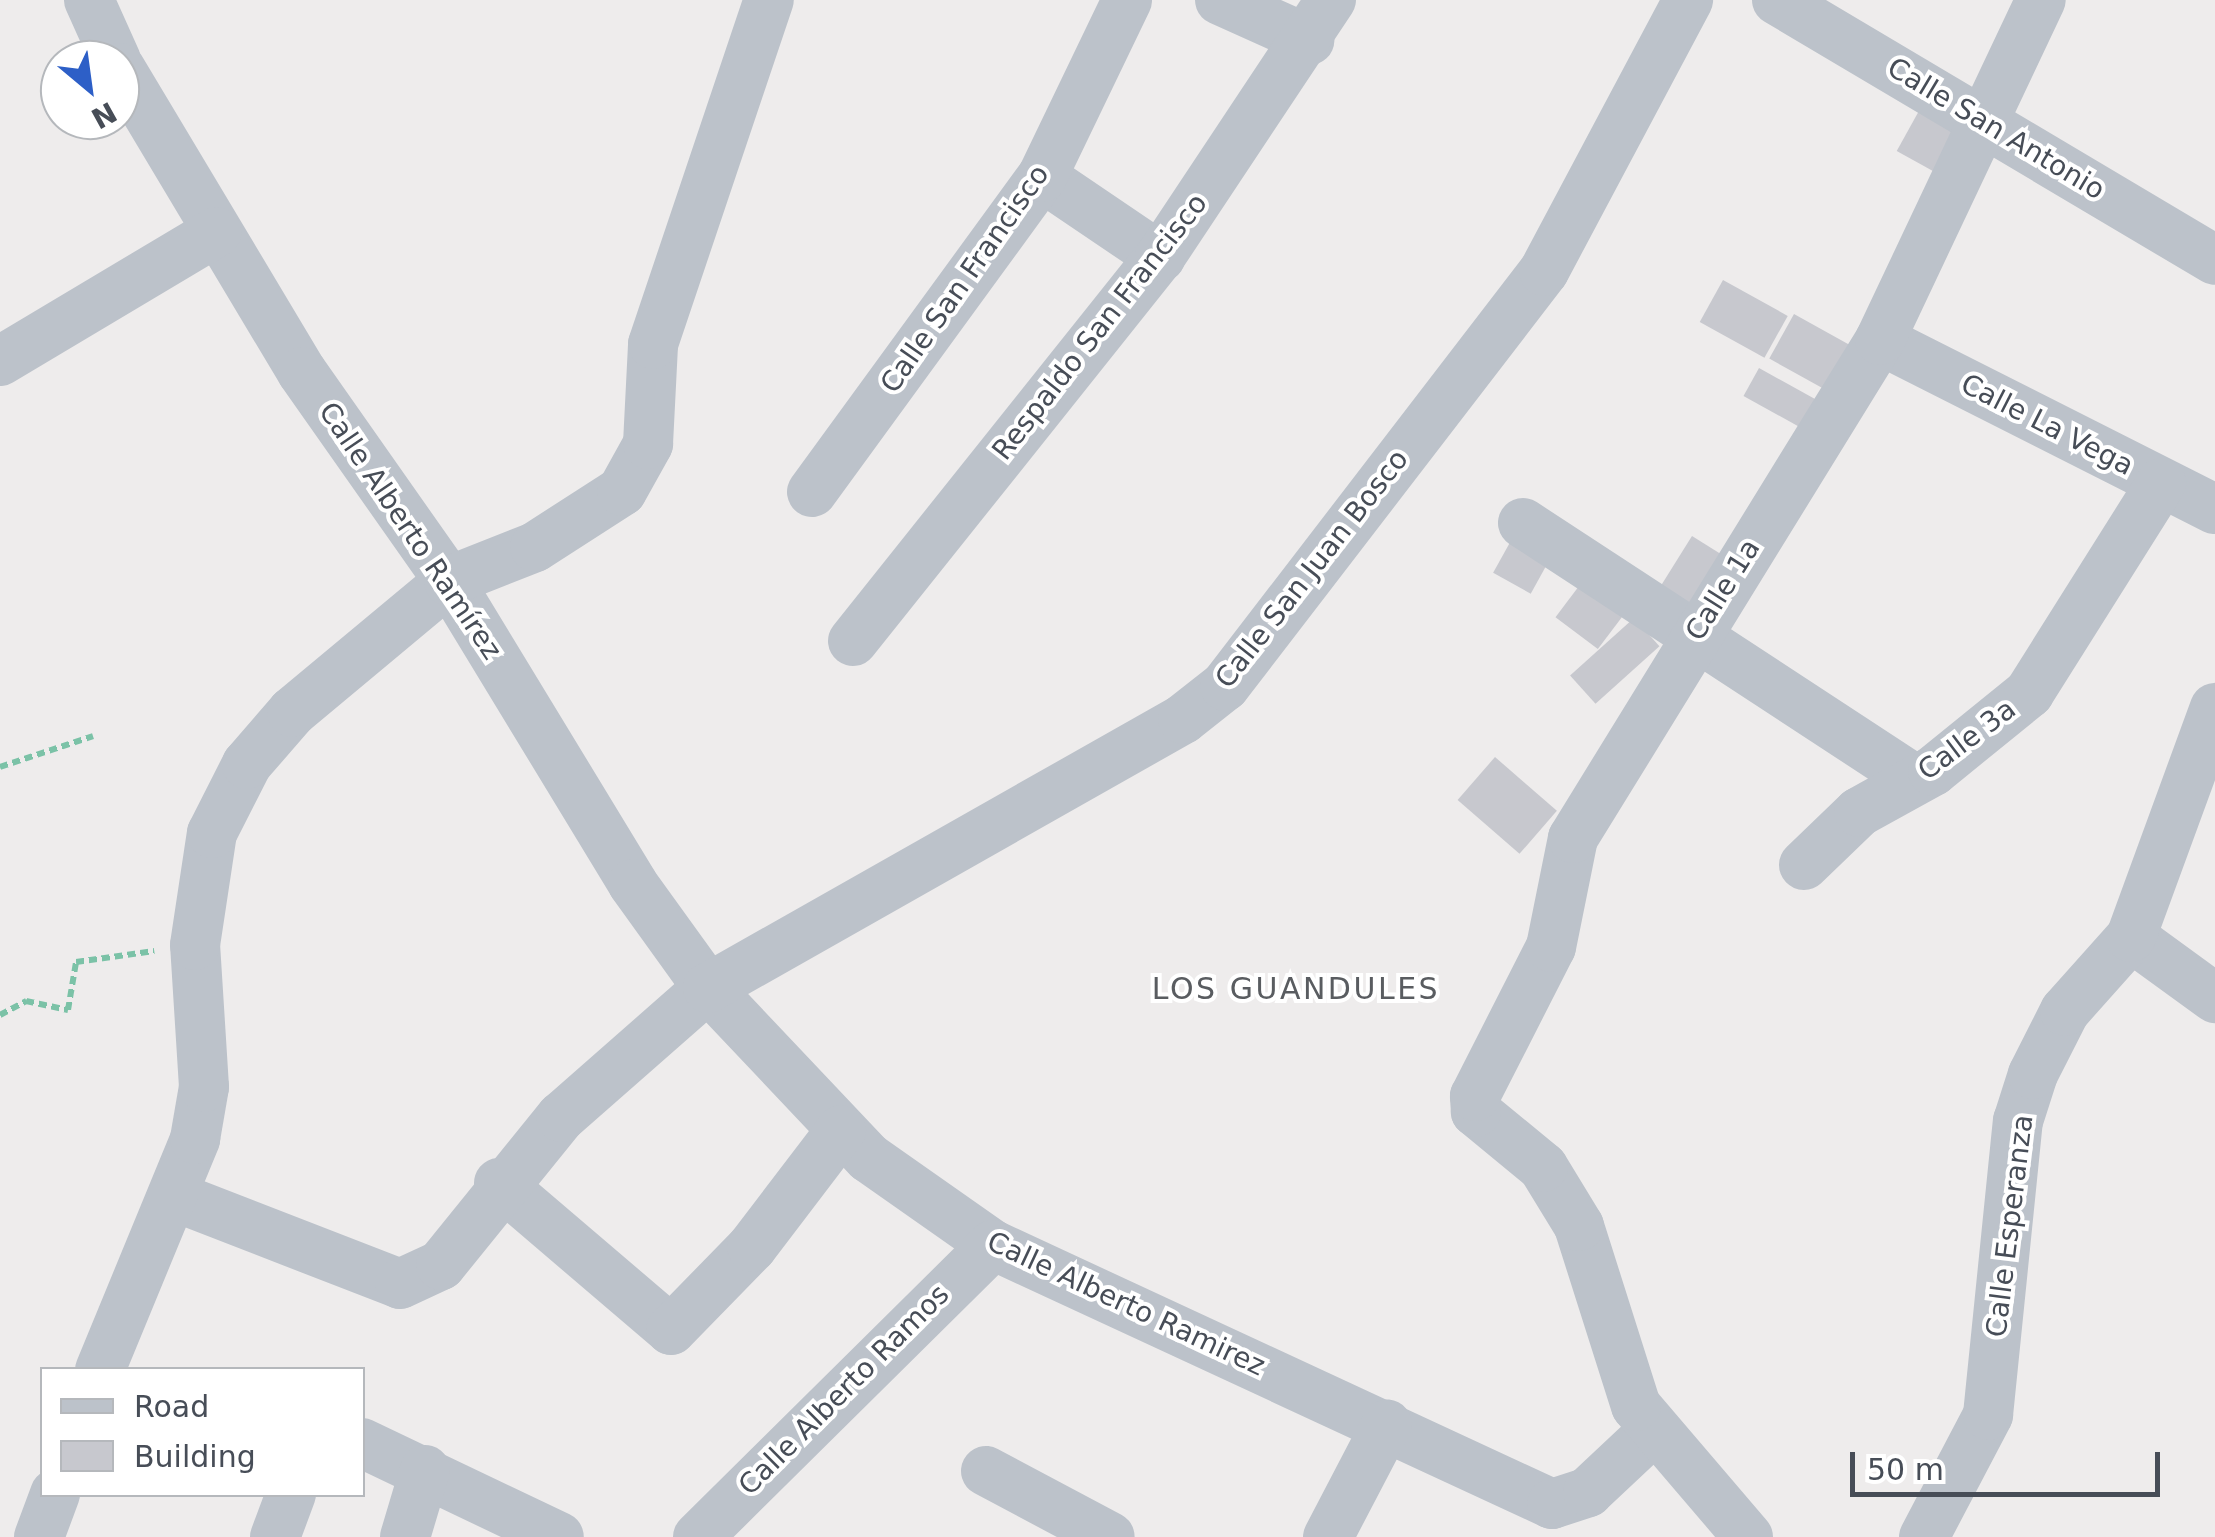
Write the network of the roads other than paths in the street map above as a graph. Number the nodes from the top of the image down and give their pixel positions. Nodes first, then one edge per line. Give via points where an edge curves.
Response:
1 (89, 0) edge
2 (769, 0) edge
3 (1127, 0) edge
4 (1220, 0) edge
5 (1688, 0) edge
6 (1776, 0) edge
7 (2041, 0) edge
8 (1320, 20) edge
9 (107, 40) edge
10 (140, 102) edge
11 (1987, 123) junction
12 (1042, 177) junction
13 (216, 232) junction
14 (1160, 257) junction
15 (2215, 260) edge
16 (1880, 340) junction
17 (0, 361) edge
18 (2160, 483) junction
19 (812, 492) dead end
20 (2215, 509) edge
21 (1523, 523) dead end
22 (449, 581) junction
23 (1694, 636) junction
24 (853, 642) dead end
25 (2212, 724) edge
26 (1916, 780) junction
27 (1804, 865) dead end
28 (2130, 937) junction
29 (708, 988) junction
30 (2215, 998) edge
31 (840, 1130) junction
32 (499, 1183) junction
33 (176, 1197) junction
34 (993, 1246) junction
35 (101, 1367) edge
36 (1387, 1424) junction
37 (1654, 1430) junction
38 (365, 1445) edge
39 (425, 1470) junction
40 (986, 1471) dead end
41 (53, 1497) edge
42 (290, 1497) edge
43 (39, 1537) edge
44 (275, 1537) edge
45 (405, 1537) edge
46 (559, 1537) edge
47 (698, 1537) edge
48 (1110, 1537) edge
49 (1328, 1537) edge
50 (1748, 1537) edge
51 (1924, 1537) edge

1 - 9 street
2 - 22 street via 653,344 648,444 622,492 535,547
3 - 12 street, Calle San Francisco
4 - 8 street
5 - 29 street, Calle San Juan Bosco via 1544,271 1224,686 1150,742
6 - 11 street, Calle San Antonio
7 - 11 street, Calle 1a
8 - 14 street, Respaldo San Francisco
10 - 13 street, Calle Alberto Ramírez
11 - 15 street, Calle San Antonio
11 - 16 street, Calle 1a
12 - 14 street
12 - 19 street, Calle San Francisco
13 - 17 street
13 - 22 street, Calle Alberto Ramírez
14 - 24 street, Respaldo San Francisco
16 - 18 street, Calle La Vega
16 - 23 street, Calle 1a
18 - 20 street, Calle La Vega
18 - 26 street, Calle 3a via 2028,693
21 - 23 street
22 - 29 street, Calle Alberto Ramírez via 633,884
22 - 33 street via 292,712 247,764 212,833 195,944 204,1087
23 - 26 street
23 - 37 street, Calle 1a via 1573,838 1551,947 1475,1096 1489,1128 1543,1167 1579,1226 1636,1406
25 - 28 street, Calle Esperanza
26 - 27 street, Calle 3a via 1859,812
28 - 30 street
28 - 51 street, Calle Esperanza via 2066,1011 2033,1074 2018,1120 1988,1415
29 - 31 street, Calle Alberto Ramirez
29 - 32 street, Calle San Juan Bosco
31 - 32 street via 752,1247 671,1330
31 - 34 street, Calle Alberto Ramirez
32 - 33 street, Calle San Juan Bosco via 441,1265 400,1284
33 - 35 street
34 - 36 street, Calle Alberto Ramirez
34 - 47 street, Calle Alberto Ramos
36 - 37 street, Calle Alberto Ramirez via 1552,1504 1588,1492
36 - 49 street
37 - 50 street
38 - 39 street
39 - 45 street
39 - 46 street
40 - 48 street
41 - 43 street
42 - 44 street

